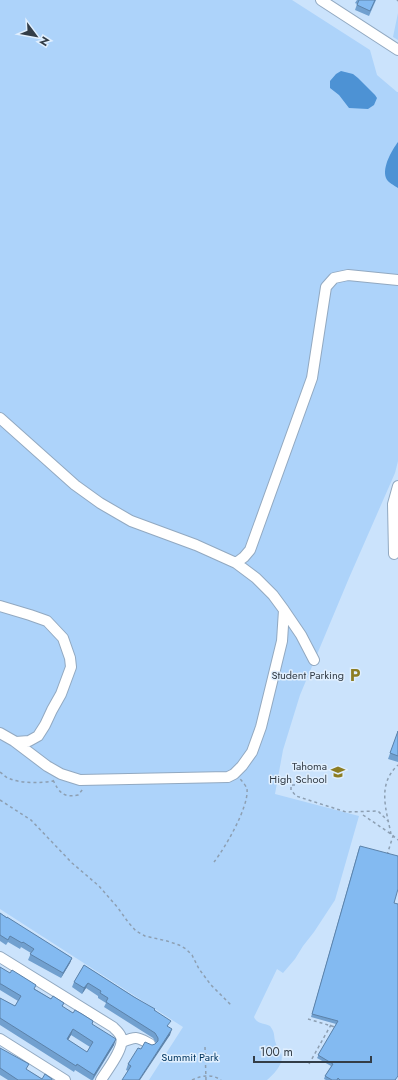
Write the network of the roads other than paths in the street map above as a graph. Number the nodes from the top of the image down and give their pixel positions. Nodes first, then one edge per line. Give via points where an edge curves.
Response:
1 (321, 0) edge
2 (337, 4) edge
3 (398, 50) edge
4 (398, 280) edge
5 (0, 418) edge
6 (398, 486) edge
7 (394, 554) dead end
8 (236, 563) junction
9 (0, 606) edge
10 (284, 610) junction
11 (314, 660) dead end
12 (0, 733) edge
13 (16, 742) junction
14 (0, 957) edge
15 (0, 1039) edge
16 (122, 1042) junction
17 (150, 1044) edge
18 (65, 1080) edge
19 (101, 1080) edge

1 - 2 street
2 - 3 street
4 - 8 street via 348,275 334,278 326,287 312,378 250,550
5 - 8 street via 75,485 100,503 131,521
6 - 7 street via 393,504
8 - 10 street via 256,578
9 - 13 street via 47,621 63,638 71,666 61,694 38,736 29,741
10 - 11 street via 302,635
10 - 13 street via 282,640 261,727 252,752 242,766 228,777 80,780 47,766
12 - 13 street
14 - 16 street via 113,1027 121,1035
15 - 18 street
16 - 17 street via 138,1038
16 - 19 street via 121,1048

